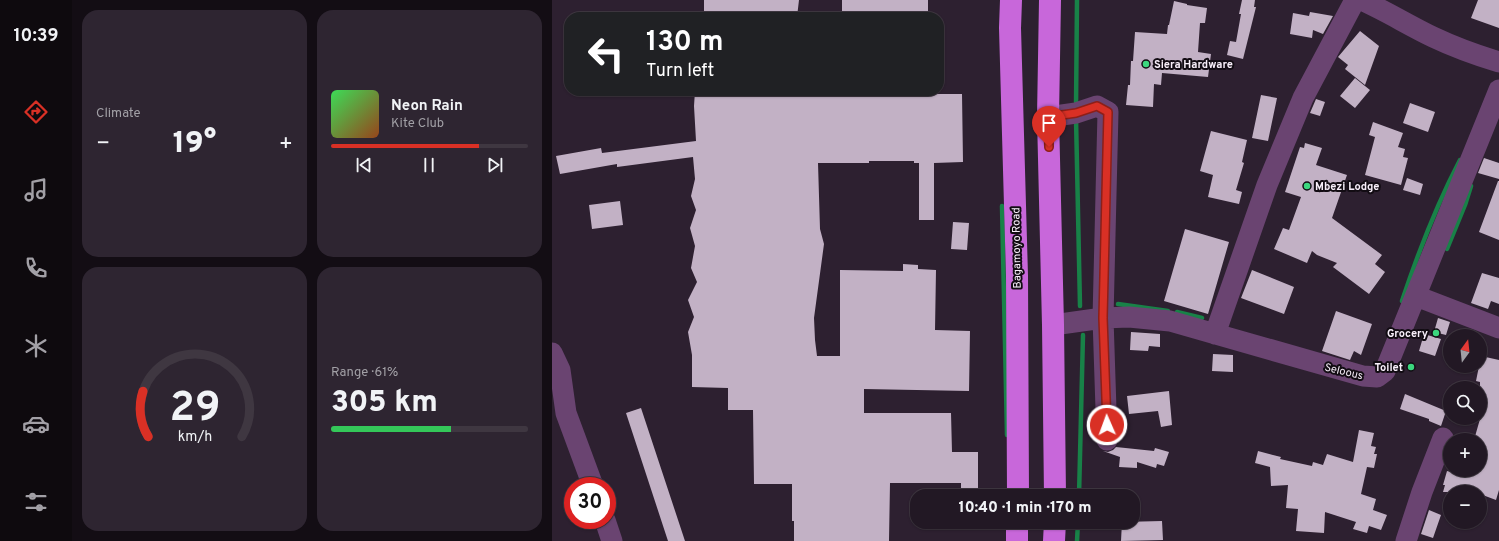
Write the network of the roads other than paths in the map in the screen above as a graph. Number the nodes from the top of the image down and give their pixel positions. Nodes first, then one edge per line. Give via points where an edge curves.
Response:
1 (1011, 0) edge
2 (1050, 0) edge
3 (1355, 0) edge
4 (1361, 0) edge
5 (1400, 9) edge
6 (1499, 62) edge
7 (1499, 90) edge
8 (1048, 117) junction
9 (1416, 296) junction
10 (1103, 318) junction
11 (1053, 326) junction
12 (1499, 328) edge
13 (1215, 334) junction
14 (552, 353) edge
15 (1443, 438) dead end
16 (1107, 440) dead end
17 (590, 477) edge
18 (1018, 489) edge
19 (1055, 489) edge
20 (608, 529) edge
21 (1017, 529) edge
22 (1055, 529) edge
23 (612, 541) edge
24 (1017, 541) edge
25 (1054, 541) edge
26 (1406, 541) edge

1 - 18 highway, Bagamoyo Road via 1017,276
2 - 8 highway
3 - 13 street via 1303,98 1267,185
4 - 5 street
5 - 6 street via 1432,36
7 - 9 street, Seloous
8 - 10 street via 1076,113 1097,106 1108,112
8 - 11 highway
9 - 12 street
9 - 13 street, Seloous via 1385,371 1377,377 1363,376
10 - 11 street, Seloous
10 - 13 street, Seloous via 1129,317 1170,321
10 - 16 street
11 - 19 highway
14 - 17 street via 560,370 566,413
15 - 26 street
20 - 23 street
21 - 24 highway
22 - 25 highway

